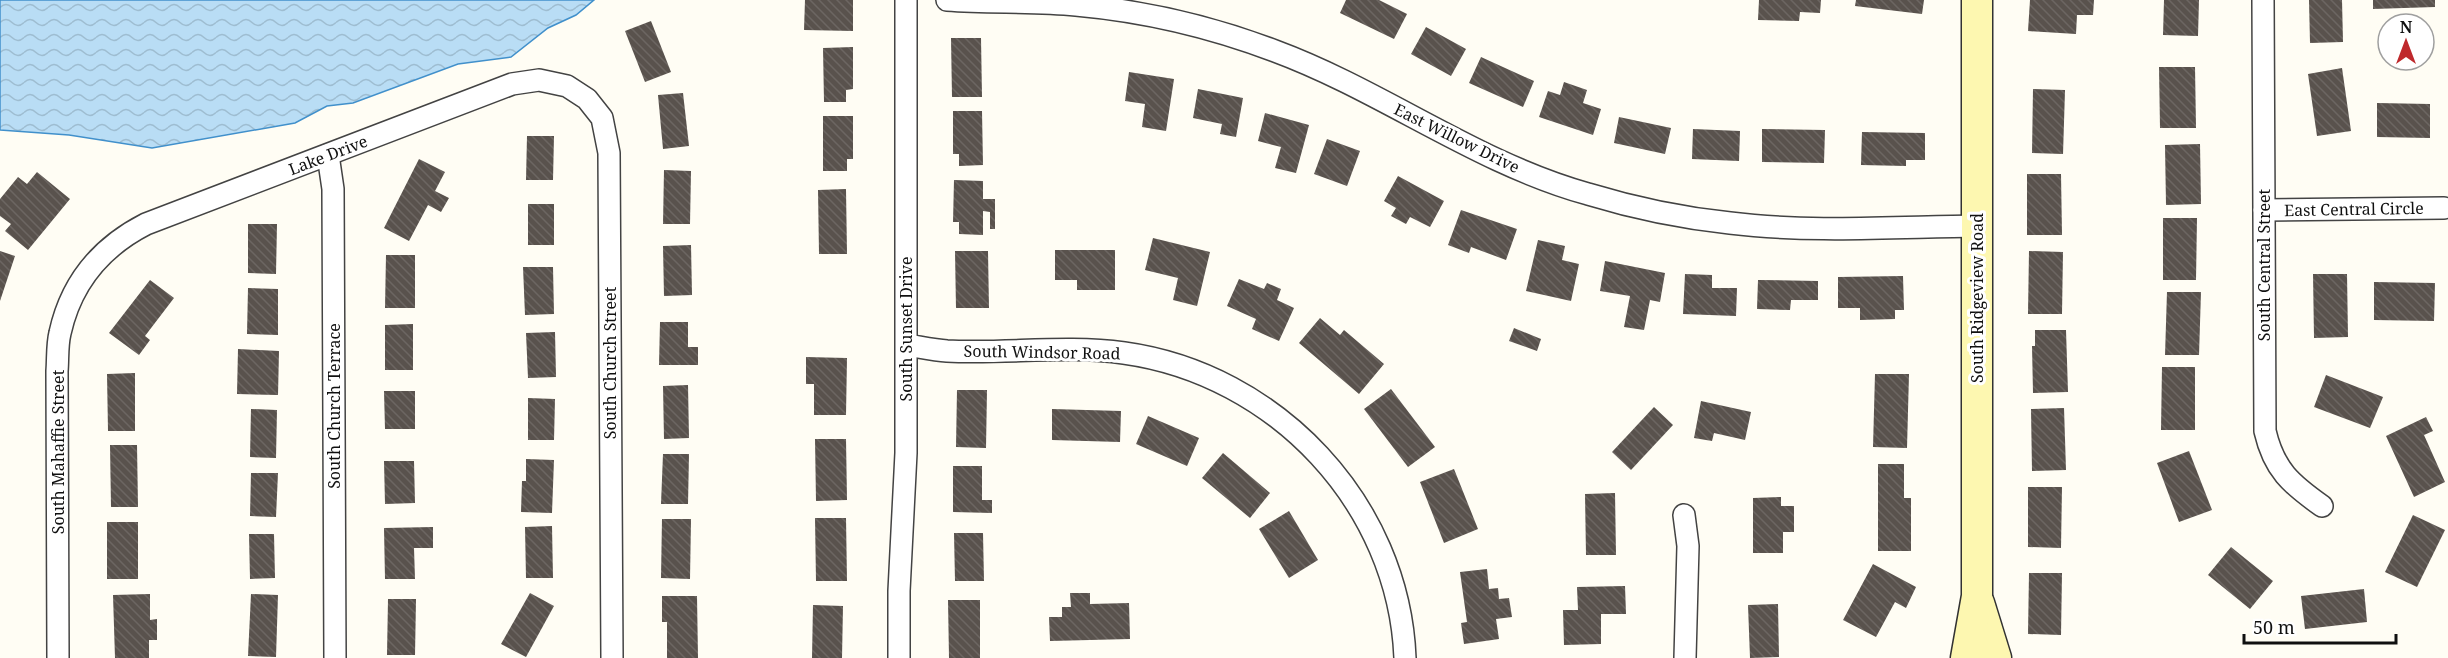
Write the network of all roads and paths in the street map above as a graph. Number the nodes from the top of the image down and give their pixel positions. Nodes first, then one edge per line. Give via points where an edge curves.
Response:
1 (906, 0) edge
2 (947, 0) edge
3 (1977, 0) edge
4 (2263, 0) edge
5 (567, 86) joint
6 (328, 155) junction
7 (2444, 208) dead end
8 (2264, 210) junction
9 (1977, 226) junction
10 (99, 256) joint
11 (907, 345) junction
12 (2322, 506) dead end
13 (1684, 515) dead end
14 (1977, 596) junction
15 (58, 658) edge
16 (335, 658) edge
17 (612, 658) edge
18 (899, 658) edge
19 (1406, 658) edge
20 (1685, 658) edge
21 (1966, 658) edge
22 (1996, 658) edge

1 - 11 street, South Sunset Drive
2 - 9 street, East Willow Drive via 1077,5 1212,30 1334,75 1509,165 1585,194 1657,212 1801,228
3 - 9 main road, South Ridgeview Road
4 - 8 street, South Central Street
5 - 6 street, Lake Drive via 539,80 512,84
5 - 17 street, South Church Street via 587,99 602,118 609,153
6 - 10 street, Lake Drive via 146,224 123,236
6 - 16 street, South Church Terrace via 333,189
7 - 8 street, East Central Circle
8 - 12 street, South Central Street via 2265,431 2270,452 2282,474
9 - 14 main road, South Ridgeview Road
10 - 15 street, South Mahaffie Street via 70,300 59,335
11 - 18 street, South Sunset Drive
11 - 19 street, South Windsor Road via 946,351 1124,353 1186,367 1264,407 1300,435 1328,464 1361,510 1383,555 1397,597
13 - 20 street via 1688,546
14 - 21 main road, South Ridgeview Road
14 - 22 main road, South Ridgeview Road

